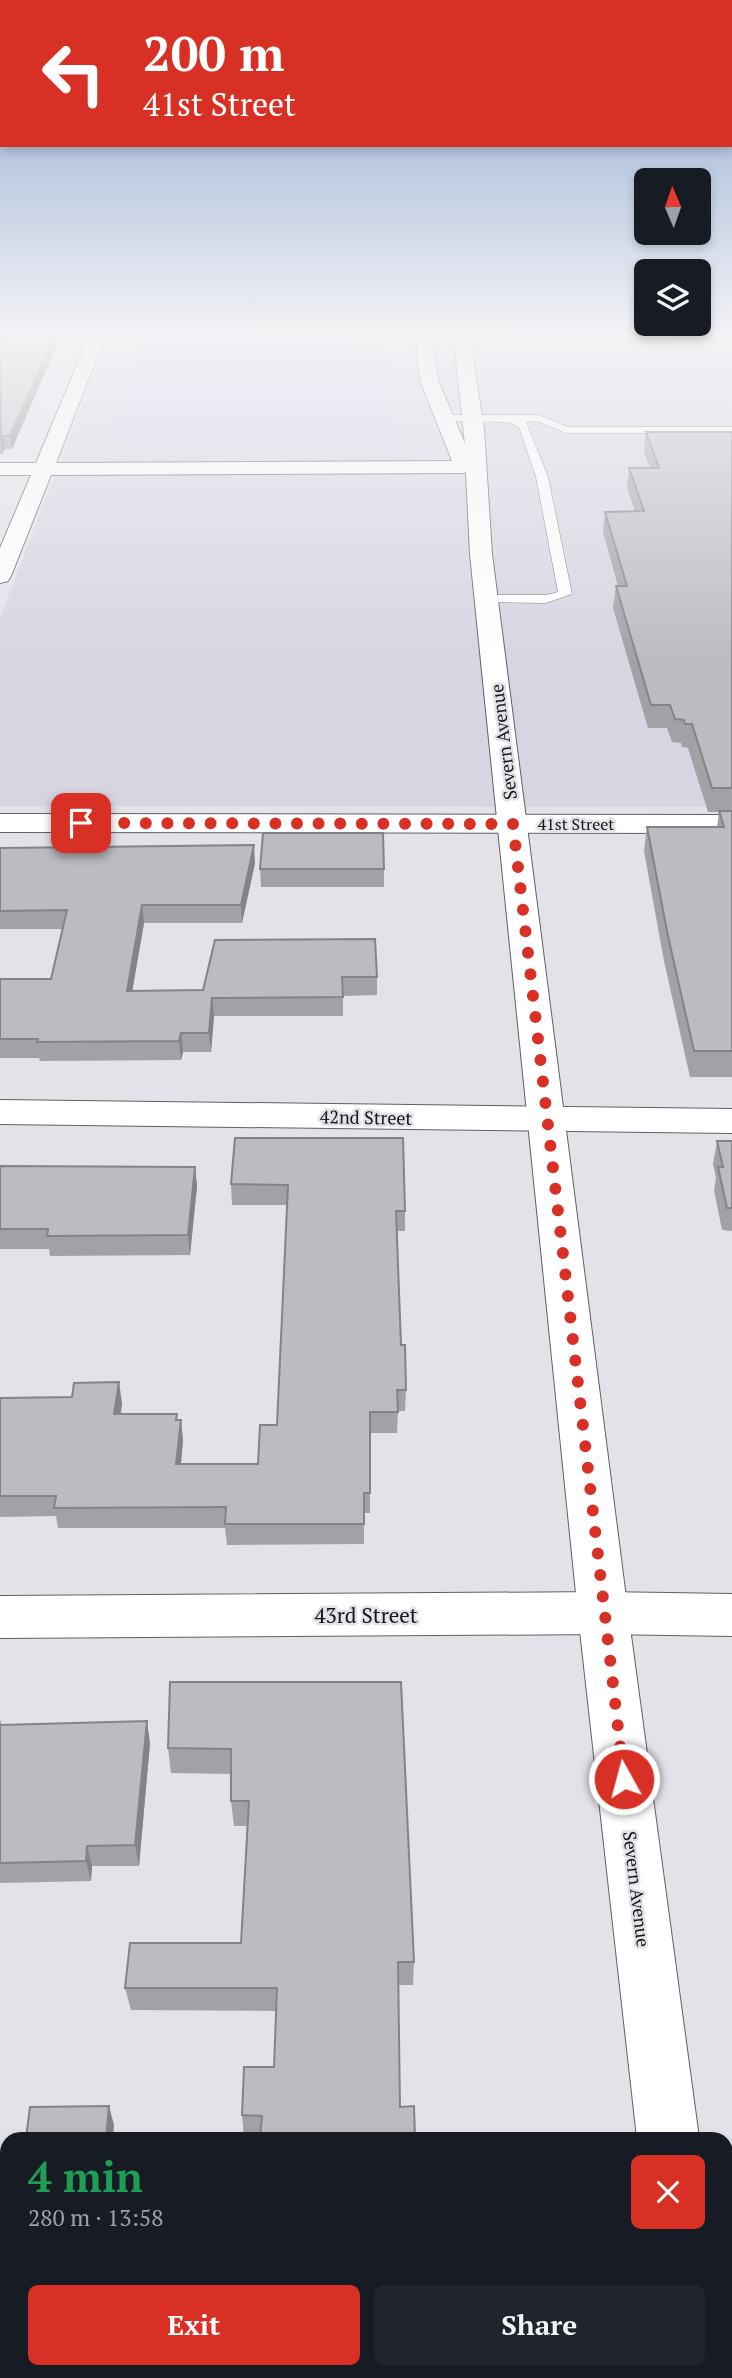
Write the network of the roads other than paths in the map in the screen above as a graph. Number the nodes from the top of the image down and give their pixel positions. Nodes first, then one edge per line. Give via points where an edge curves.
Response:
1 (53, 442) edge
2 (455, 442) edge
3 (474, 442) edge
4 (530, 442) edge
5 (464, 467) junction
6 (0, 469) edge
7 (42, 469) junction
8 (481, 554) junction
9 (0, 576) edge
10 (486, 599) junction
11 (0, 823) edge
12 (513, 824) junction
13 (732, 824) edge
14 (0, 1112) edge
15 (547, 1119) junction
16 (732, 1121) edge
17 (603, 1613) junction
18 (732, 1615) edge
19 (0, 1617) edge
20 (667, 2132) edge

1 - 7 street
2 - 5 street, Severn Avenue
3 - 8 street, Severn Avenue
4 - 10 lane via 542,477 565,594 546,600
5 - 7 street
5 - 8 street, Severn Avenue
6 - 7 street
7 - 9 street
8 - 10 street, Severn Avenue
10 - 12 street, Severn Avenue
11 - 12 street, 41st Street
12 - 13 street, 41st Street
12 - 15 street, Severn Avenue
14 - 15 street, 42nd Street
15 - 16 street, 42nd Street
15 - 17 street, Severn Avenue
17 - 18 street, 43rd Street
17 - 19 street, 43rd Street
17 - 20 street, Severn Avenue

